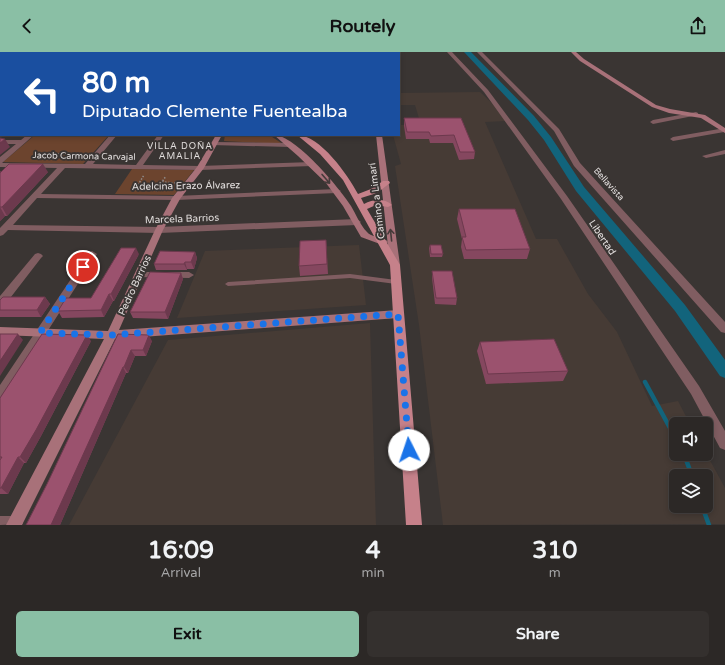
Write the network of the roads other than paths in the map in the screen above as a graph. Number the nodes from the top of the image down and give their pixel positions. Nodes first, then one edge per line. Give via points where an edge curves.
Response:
1 (449, 52) edge
2 (479, 52) edge
3 (573, 52) edge
4 (696, 114) junction
5 (653, 122) dead end
6 (724, 131) edge
7 (30, 136) edge
8 (113, 136) edge
9 (160, 136) edge
10 (218, 136) edge
11 (277, 136) edge
12 (302, 136) edge
13 (379, 136) edge
14 (673, 139) dead end
15 (0, 142) edge
16 (22, 142) junction
17 (214, 144) junction
18 (290, 145) junction
19 (725, 152) edge
20 (706, 156) dead end
21 (0, 161) edge
22 (312, 164) junction
23 (0, 165) edge
24 (14, 165) junction
25 (63, 166) junction
26 (87, 166) junction
27 (138, 167) junction
28 (200, 168) junction
29 (5, 174) edge
30 (386, 183) junction
31 (337, 191) junction
32 (35, 196) junction
33 (357, 197) junction
34 (176, 198) junction
35 (388, 205) junction
36 (364, 208) junction
37 (357, 222) junction
38 (3, 230) edge
39 (159, 230) junction
40 (383, 242) junction
41 (92, 254) dead end
42 (38, 256) dead end
43 (395, 265) junction
44 (139, 275) junction
45 (189, 275) dead end
46 (396, 282) junction
47 (228, 284) dead end
48 (0, 303) edge
49 (398, 314) junction
50 (725, 329) edge
51 (0, 331) edge
52 (40, 333) junction
53 (112, 335) junction
54 (0, 395) edge
55 (725, 444) edge
56 (10, 524) edge
57 (414, 525) edge

1 - 55 street, Libertad via 486,92 559,191 695,390
2 - 50 street, Bellavista via 557,130 577,164
3 - 4 street via 654,106 669,111
4 - 5 street
4 - 6 street
6 - 14 street
7 - 16 street
8 - 26 street
9 - 27 street
10 - 17 street, Pedro Barrios
11 - 18 street
12 - 33 main road via 331,160
13 - 30 street, Camino a Limarí
15 - 16 street
16 - 21 street
17 - 18 street
17 - 28 street, Pedro Barrios
18 - 22 street
19 - 20 street
22 - 28 street, Jacob Carmona Carvajal
22 -> 31 street
23 - 24 street, Jacob Carmona Carvajal
24 - 25 street, Jacob Carmona Carvajal
24 - 29 street
25 - 26 street, Jacob Carmona Carvajal
25 - 32 street
26 - 27 street, Jacob Carmona Carvajal
27 - 28 street, Jacob Carmona Carvajal
28 - 34 street, Pedro Barrios
30 - 33 main road
30 - 35 street, Camino a Limarí
31 - 34 street, Adelcina Erazo Álvarez
31 - 37 street
32 - 34 street, Adelcina Erazo Álvarez
32 - 38 street
33 - 36 main road
34 - 39 street, Pedro Barrios
35 - 36 main road via 376,202
43 -> 35 street, Camino a Limarí
36 - 40 main road
37 - 39 street, Marcela Barrios
37 - 40 street via 364,235
38 - 39 street, Marcela Barrios
39 - 44 street, Pedro Barrios
40 - 43 main road
41 - 52 street
42 - 48 street
43 - 46 main road
44 - 45 street
44 - 53 street, Pedro Barrios
46 - 47 lane via 350,276
46 - 49 main road
49 - 53 street
49 - 57 main road
51 - 52 street
52 - 53 street
52 - 54 street
53 - 56 street, Pedro Barrios

